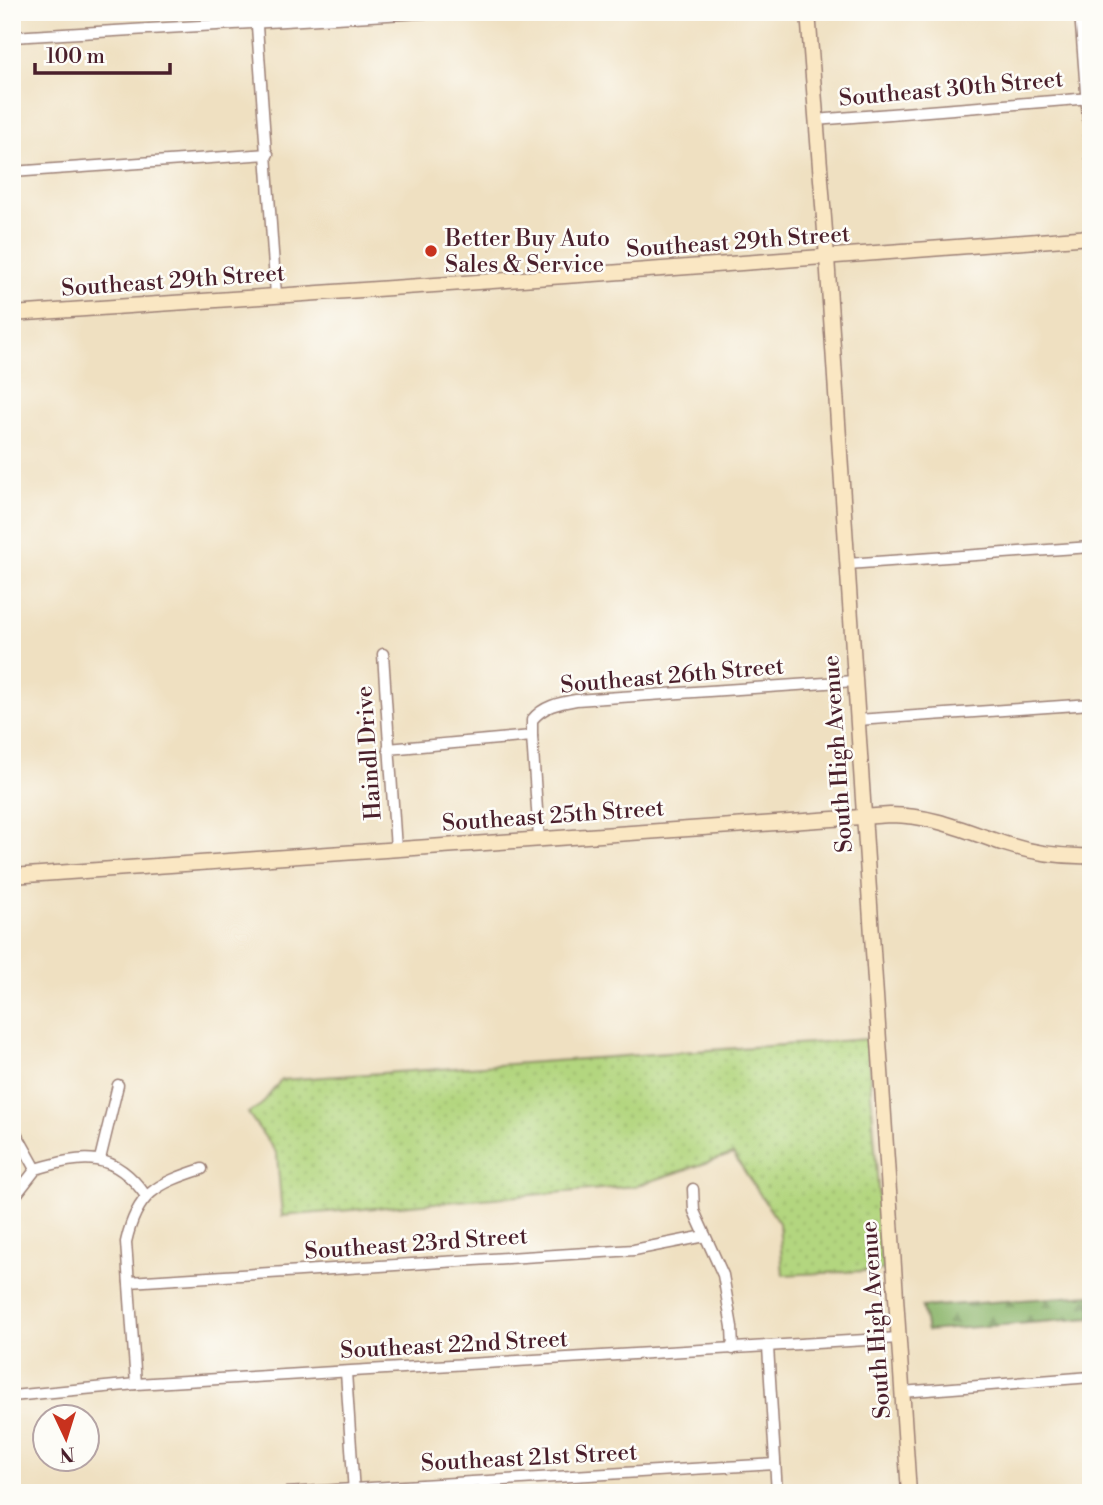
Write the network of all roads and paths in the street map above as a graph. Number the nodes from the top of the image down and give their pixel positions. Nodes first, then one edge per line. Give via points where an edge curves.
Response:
1 (439, 12) edge
2 (808, 12) edge
3 (1080, 12) edge
4 (257, 17) edge
5 (12, 37) edge
6 (1088, 98) edge
7 (816, 120) junction
8 (268, 154) junction
9 (1091, 159) edge
10 (12, 172) edge
11 (1091, 237) edge
12 (827, 257) junction
13 (276, 295) junction
14 (12, 314) edge
15 (1091, 547) edge
16 (847, 565) junction
17 (383, 654) dead end
18 (855, 681) junction
19 (1091, 704) edge
20 (857, 720) junction
21 (532, 736) junction
22 (388, 749) junction
23 (864, 817) junction
24 (539, 839) junction
25 (396, 849) junction
26 (1091, 856) edge
27 (12, 876) edge
28 (118, 1085) dead end
29 (12, 1126) edge
30 (100, 1159) junction
31 (36, 1169) junction
32 (202, 1169) dead end
33 (693, 1189) dead end
34 (146, 1196) junction
35 (12, 1200) edge
36 (705, 1236) junction
37 (128, 1282) junction
38 (899, 1338) junction
39 (768, 1347) junction
40 (733, 1349) junction
41 (346, 1372) junction
42 (1091, 1377) edge
43 (136, 1384) junction
44 (902, 1392) junction
45 (12, 1396) edge
46 (775, 1464) junction
47 (354, 1491) edge
48 (286, 1493) edge
49 (777, 1493) edge
50 (909, 1493) edge

1 - 4 street
2 - 7 street, South High Avenue
3 - 6 street
4 - 5 street
4 - 8 street
6 - 7 street, Southeast 30th Street
6 - 9 street
7 - 12 street, South High Avenue
8 - 10 street
8 - 13 street
11 - 12 street, Southeast 29th Street
12 - 13 street, Southeast 29th Street
12 - 16 street, South High Avenue
13 - 14 street, Southeast 29th Street
15 - 16 street
16 - 18 street, South High Avenue
17 - 22 street, Haindl Drive
18 - 20 street, South High Avenue
18 - 21 street, Southeast 26th Street via 576,700 539,711 532,720
19 - 20 street
20 - 23 street, South High Avenue
21 - 22 street
21 - 24 street
22 - 25 street, Haindl Drive
23 - 24 street, Southeast 25th Street
23 - 26 street, Southeast 25th Street via 932,819 1032,851
23 - 38 street, South High Avenue
24 - 25 street, Southeast 25th Street
25 - 27 street, Southeast 25th Street
28 - 30 street
29 - 31 street
30 - 31 street
30 - 34 street via 135,1181
31 - 35 street
32 - 34 street
33 - 36 street via 694,1211
34 - 37 street via 126,1242
36 - 37 street, Southeast 23rd Street via 635,1250
36 - 40 street via 723,1275
37 - 43 street
38 - 39 street, Southeast 22nd Street
38 - 44 street, South High Avenue
39 - 40 street, Southeast 22nd Street
39 - 46 street
40 - 41 street, Southeast 22nd Street
41 - 43 street, Southeast 22nd Street
41 - 47 street
42 - 44 street
43 - 45 street, Southeast 22nd Street
44 - 50 street, South High Avenue
46 - 47 street, Southeast 21st Street
46 - 49 street
47 - 48 street, Southeast 21st Street

